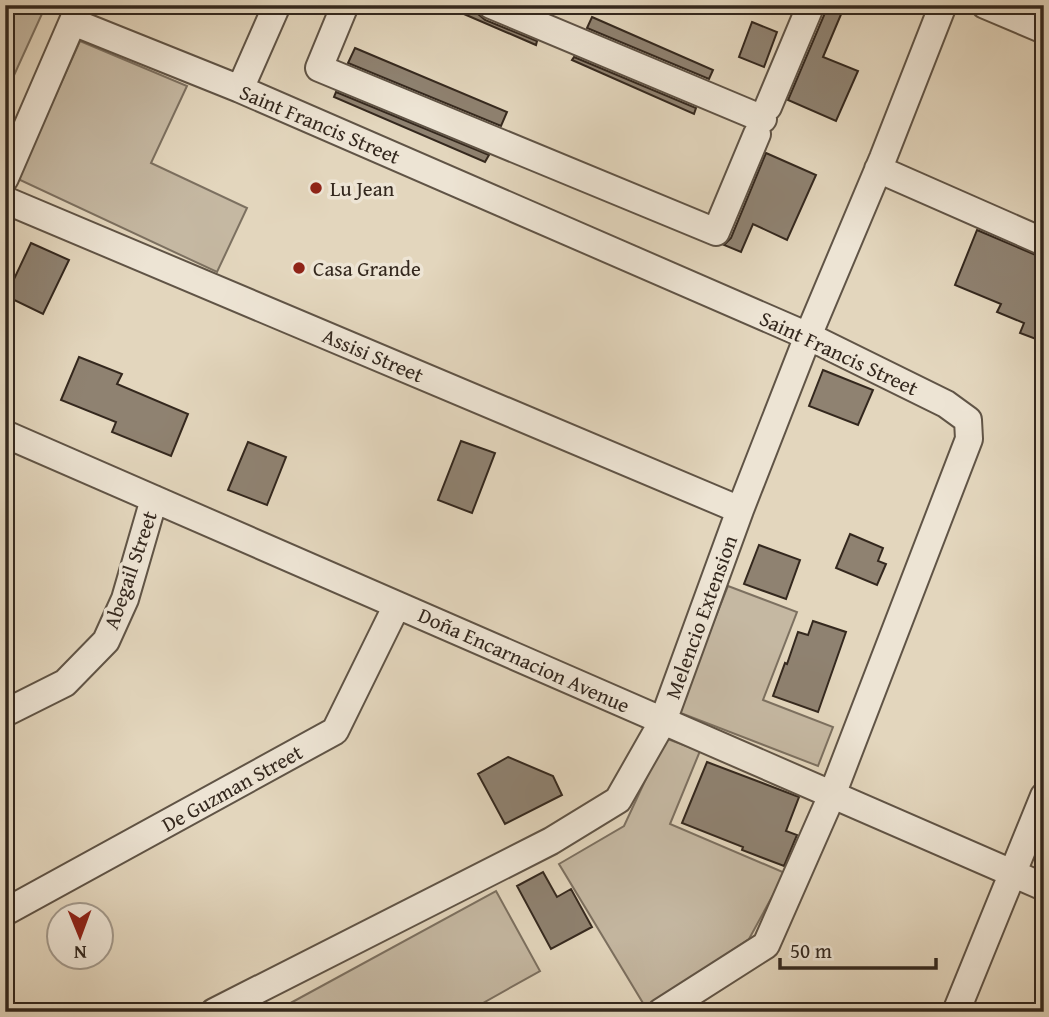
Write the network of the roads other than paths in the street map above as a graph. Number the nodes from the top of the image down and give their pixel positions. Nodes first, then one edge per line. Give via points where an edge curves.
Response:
1 (277, 5) edge
2 (345, 5) edge
3 (491, 5) edge
4 (807, 5) edge
5 (943, 5) edge
6 (985, 5) edge
7 (76, 14) edge
8 (1044, 30) edge
9 (240, 89) junction
10 (763, 120) junction
11 (878, 169) junction
12 (5, 178) edge
13 (5, 200) edge
14 (1044, 242) edge
15 (808, 336) junction
16 (5, 434) edge
17 (154, 499) junction
18 (740, 510) junction
19 (397, 605) junction
20 (5, 713) edge
21 (663, 721) junction
22 (832, 795) junction
23 (1044, 796) edge
24 (1013, 873) junction
25 (1044, 887) edge
26 (5, 912) edge
27 (231, 1008) edge
28 (661, 1012) edge
29 (956, 1012) edge

1 - 9 street
2 - 10 street via 318,68 716,232
3 - 10 street
4 - 10 street via 810,7
5 - 11 street, Melencio Extension
6 - 8 street
7 - 9 street, Saint Francis Street
7 - 12 street
9 - 15 street, Saint Francis Street
11 - 14 street
11 - 15 street, Melencio Extension
13 - 18 street, Assisi Street
15 - 18 street, Melencio Extension
15 - 22 street, Saint Francis Street via 946,404 968,420 969,439
16 - 17 street, Doña Encarnacion Avenue
17 - 19 street, Doña Encarnacion Avenue
17 - 20 street, Abegail Street via 125,598 106,641 65,683
18 - 21 street, Melencio Extension
19 - 21 street, Doña Encarnacion Avenue
19 - 26 street, De Guzman Street via 335,732
21 - 22 street, Doña Encarnacion Avenue
21 - 27 street, Melencio Extension via 618,800 551,841
22 - 24 street, Doña Encarnacion Avenue
22 - 28 street, Saint Francis Street via 766,945
23 - 24 street
24 - 25 street, Doña Encarnacion Avenue
24 - 29 street

